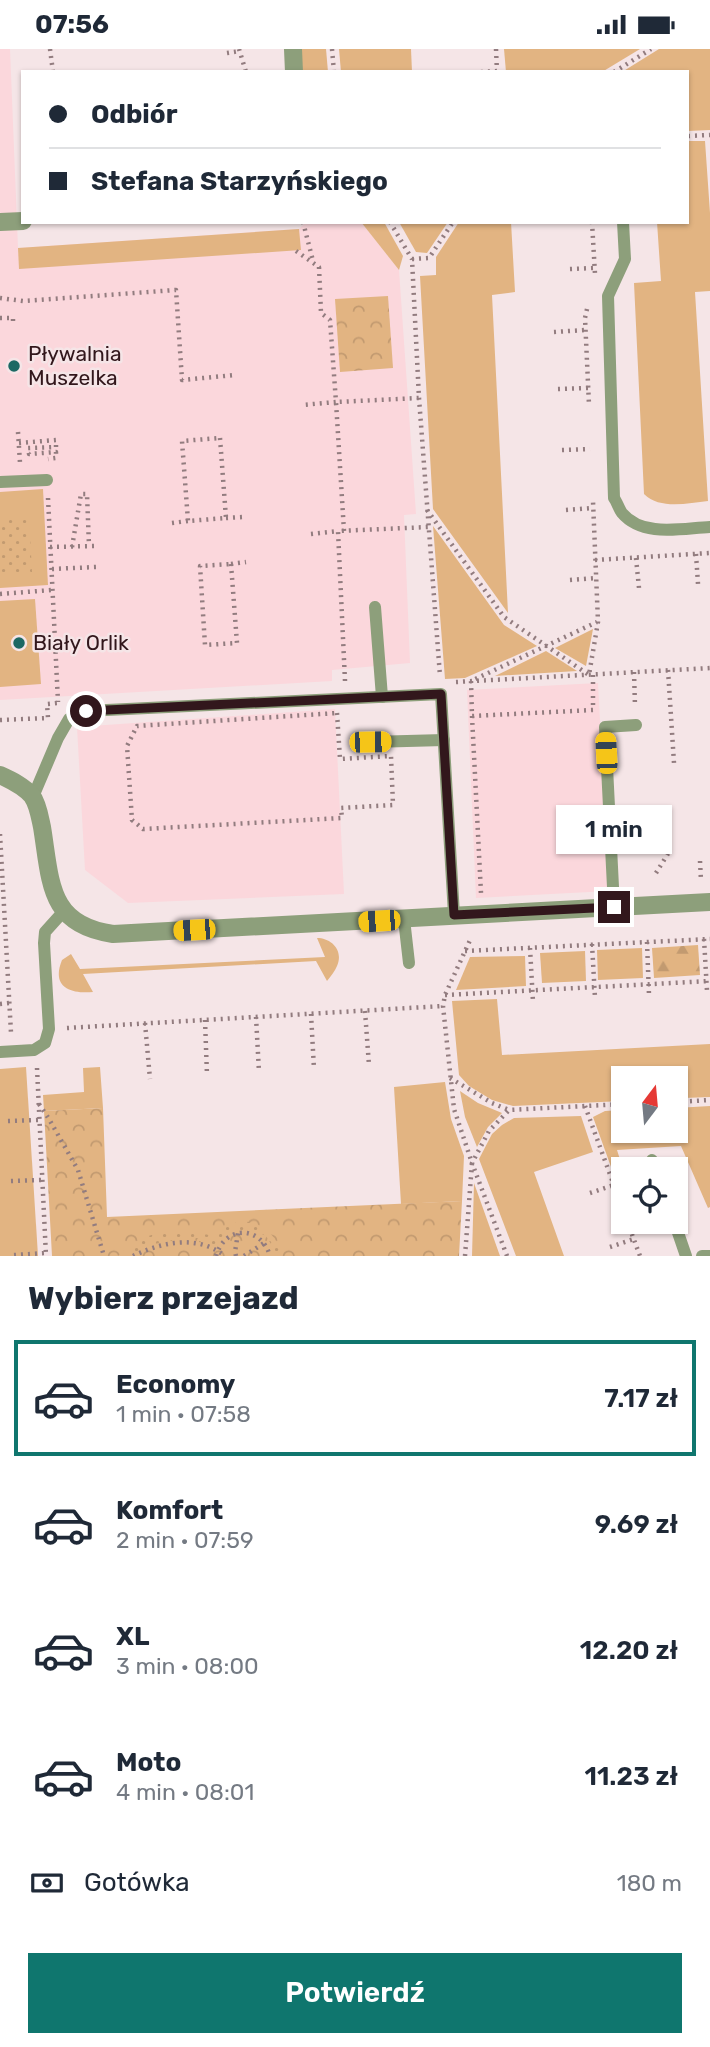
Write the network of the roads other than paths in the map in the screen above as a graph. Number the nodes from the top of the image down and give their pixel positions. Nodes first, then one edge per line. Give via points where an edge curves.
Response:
1 (293, 49) edge
2 (294, 70) edge
3 (21, 221) edge
4 (0, 222) edge
5 (623, 224) edge
6 (47, 479) road end
7 (0, 482) edge
8 (710, 527) edge
9 (375, 607) dead end
10 (382, 697) junction
11 (636, 725) dead end
12 (444, 740) junction
13 (370, 742) dead end
14 (0, 775) edge
15 (33, 797) junction
16 (710, 902) edge
17 (614, 907) junction
18 (64, 912) junction
19 (454, 915) junction
20 (404, 919) junction
21 (409, 963) dead end
22 (6, 1052) edge
23 (678, 1234) edge
24 (685, 1256) edge
25 (702, 1256) edge
26 (710, 1256) edge

1 - 2 street
3 - 4 street
5 - 8 lane via 625,260 608,296 614,498 623,514 641,526 658,530
6 - 7 lane
9 - 10 lane
10 - 12 lane via 441,689
10 - 15 lane via 86,711 69,719
11 - 17 lane via 605,727
12 - 13 lane
12 - 19 lane
14 - 15 street
15 - 18 street via 56,897
16 - 17 street
17 - 19 street
18 - 20 street via 84,927 113,934
18 - 22 lane via 45,932 49,1028 45,1043 34,1050
19 - 20 street
20 - 21 lane
23 - 24 lane
25 - 26 lane

